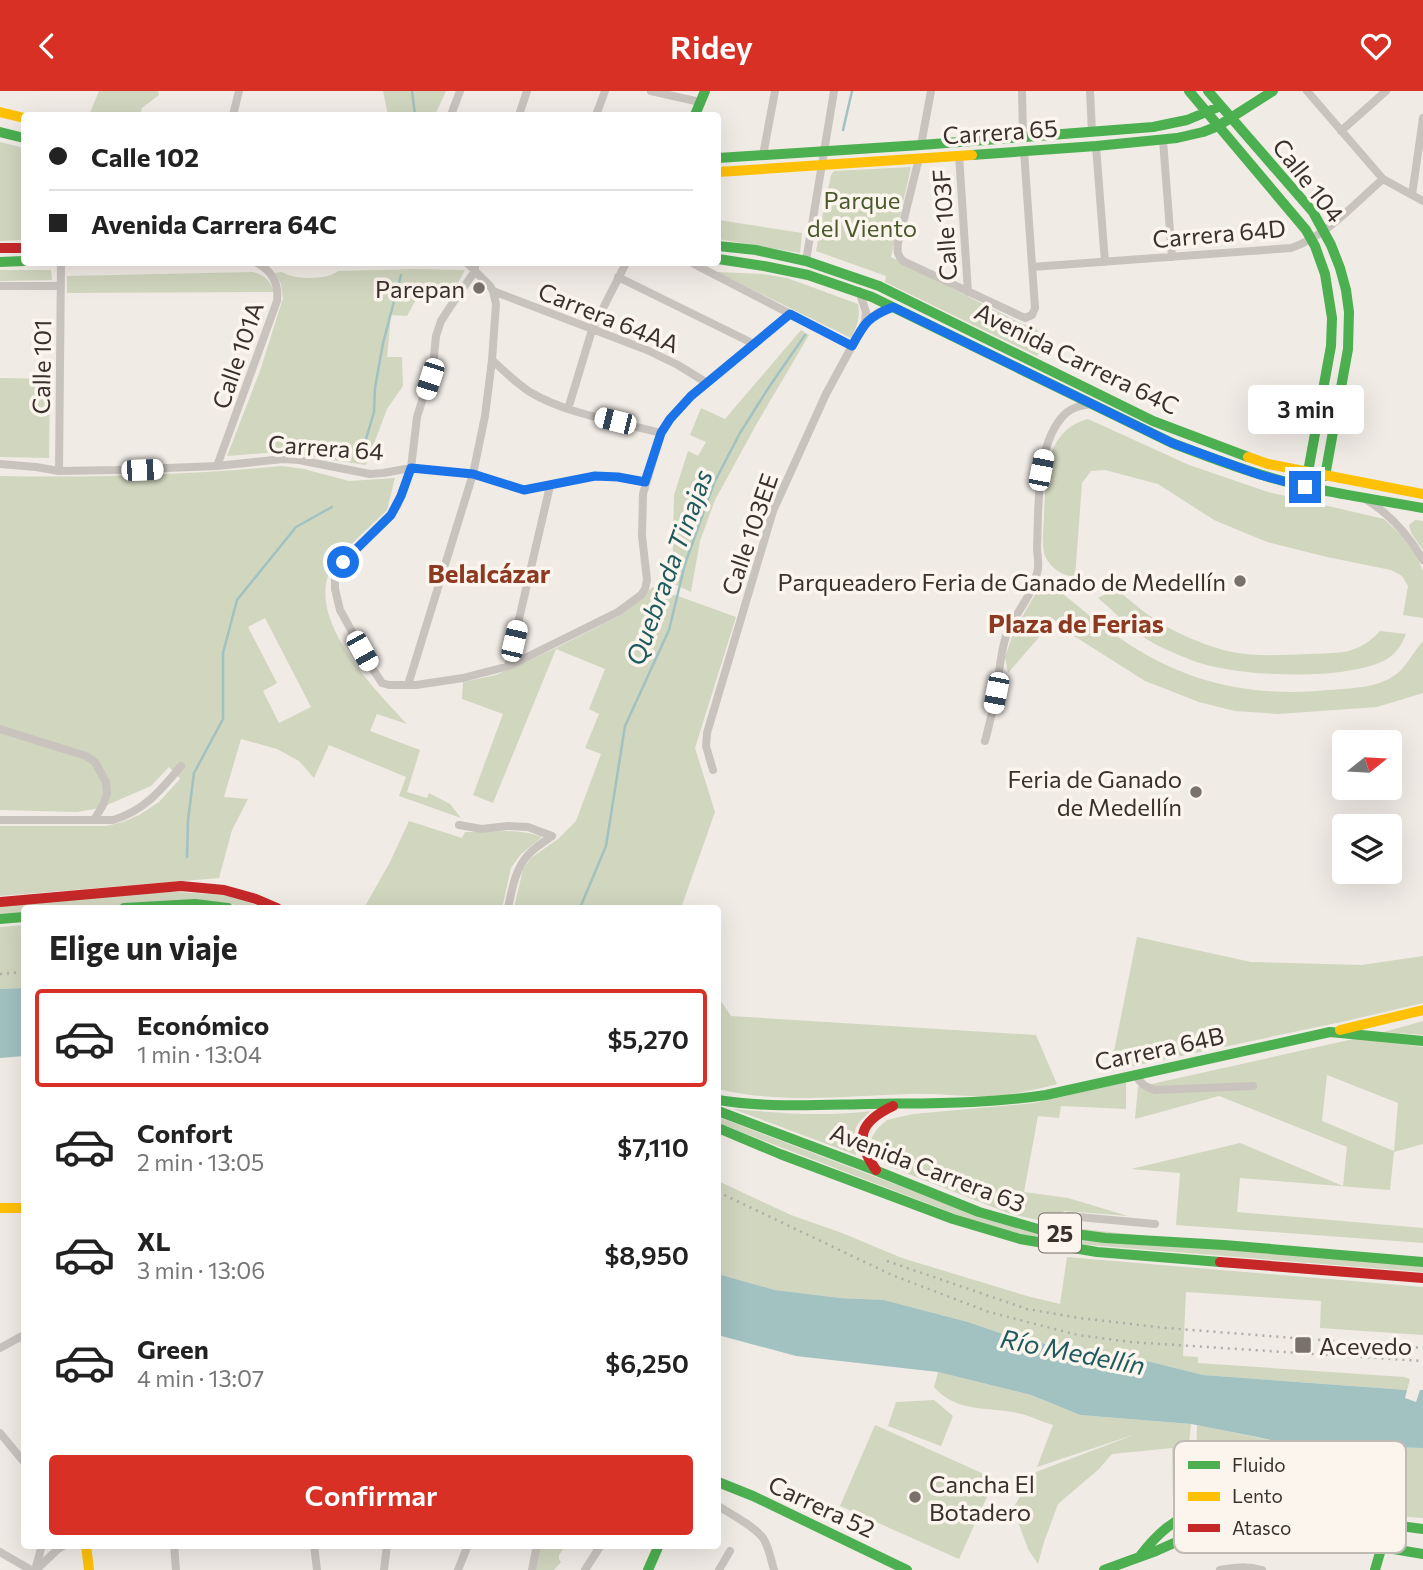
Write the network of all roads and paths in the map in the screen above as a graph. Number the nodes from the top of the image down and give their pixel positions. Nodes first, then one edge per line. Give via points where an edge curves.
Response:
1 (239, 91) edge
2 (460, 91) edge
3 (527, 91) edge
4 (606, 91) edge
5 (651, 91) edge
6 (705, 91) edge
7 (775, 91) edge
8 (834, 91) edge
9 (931, 91) edge
10 (1022, 91) edge
11 (1090, 91) edge
12 (1189, 91) edge
13 (1208, 91) edge
14 (1273, 91) edge
15 (1307, 91) edge
16 (1387, 91) edge
17 (700, 102) junction
18 (1221, 106) junction
19 (0, 112) edge
20 (234, 112) edge
21 (451, 112) edge
22 (520, 112) edge
23 (597, 112) edge
24 (696, 112) edge
25 (1208, 113) junction
26 (21, 117) edge
27 (1232, 118) junction
28 (1423, 118) edge
29 (1218, 126) junction
30 (1341, 131) junction
31 (0, 132) edge
32 (1092, 132) junction
33 (21, 137) edge
34 (1023, 137) junction
35 (1163, 140) junction
36 (920, 145) junction
37 (1096, 146) junction
38 (824, 151) junction
39 (1024, 151) junction
40 (763, 155) junction
41 (959, 155) junction
42 (721, 158) edge
43 (919, 158) junction
44 (822, 165) junction
45 (721, 172) edge
46 (1383, 179) junction
47 (1412, 195) junction
48 (1423, 201) edge
49 (1324, 230) junction
50 (1311, 239) junction
51 (721, 246) edge
52 (21, 248) edge
53 (0, 249) edge
54 (1172, 257) junction
55 (721, 259) edge
56 (21, 261) edge
57 (806, 261) junction
58 (0, 262) edge
59 (1105, 262) junction
60 (61, 266) edge
61 (261, 266) edge
62 (624, 266) edge
63 (698, 266) edge
64 (476, 267) edge
65 (1032, 267) junction
66 (618, 277) junction
67 (0, 286) edge
68 (61, 286) junction
69 (493, 291) junction
70 (859, 291) junction
71 (968, 292) junction
72 (893, 307) junction
73 (790, 314) junction
74 (865, 323) junction
75 (592, 330) junction
76 (754, 344) junction
77 (852, 346) junction
78 (492, 360) junction
79 (707, 383) junction
80 (1092, 403) junction
81 (568, 409) junction
82 (661, 433) junction
83 (0, 464) edge
84 (218, 466) junction
85 (411, 468) junction
86 (59, 471) junction
87 (1308, 472) junction
88 (473, 474) junction
89 (1325, 476) junction
90 (645, 482) junction
91 (550, 486) junction
92 (1423, 494) edge
93 (1362, 497) junction
94 (1423, 508) edge
95 (1423, 560) edge
96 (508, 666) junction
97 (408, 685) junction
98 (0, 729) edge
99 (985, 741) dead end
100 (181, 766) dead end
101 (713, 770) dead end
102 (0, 820) edge
103 (94, 820) junction
104 (459, 825) dead end
105 (0, 902) edge
106 (177, 905) edge
107 (203, 905) edge
108 (270, 905) edge
109 (509, 905) edge
110 (21, 917) edge
111 (0, 919) edge
112 (1423, 1010) edge
113 (1330, 1032) junction
114 (1423, 1041) edge
115 (1136, 1075) junction
116 (1254, 1086) dead end
117 (721, 1100) edge
118 (902, 1104) junction
119 (721, 1112) edge
120 (721, 1129) edge
121 (876, 1170) junction
122 (0, 1208) edge
123 (21, 1208) edge
124 (1156, 1224) dead end
125 (1053, 1232) junction
126 (1423, 1262) edge
127 (1423, 1278) edge
128 (21, 1336) edge
129 (1, 1345) edge
130 (0, 1433) edge
131 (21, 1458) edge
132 (721, 1483) edge
133 (721, 1508) edge
134 (1174, 1521) edge
135 (1174, 1543) edge
136 (41, 1549) edge
137 (58, 1549) edge
138 (86, 1549) edge
139 (174, 1549) edge
140 (314, 1549) edge
141 (387, 1549) edge
142 (466, 1549) edge
143 (536, 1549) edge
144 (598, 1549) edge
145 (657, 1549) edge
146 (730, 1551) dead end
147 (0, 1552) edge
148 (1380, 1553) edge
149 (1140, 1556) junction
150 (34, 1570) edge
151 (89, 1570) edge
152 (176, 1570) edge
153 (317, 1570) edge
154 (384, 1570) edge
155 (458, 1570) edge
156 (532, 1570) edge
157 (585, 1570) edge
158 (648, 1570) edge
159 (719, 1570) edge
160 (774, 1570) edge
161 (907, 1570) edge
162 (1104, 1570) edge
163 (1220, 1570) edge
164 (1262, 1570) edge
165 (1375, 1570) edge

1 - 20 street
2 - 21 street
3 - 22 street
4 - 23 street
5 - 17 street
6 - 17 main road
7 - 40 street
8 - 38 street
9 - 36 street
10 - 34 street
11 - 32 street
12 - 25 main road, Calle 104
13 - 18 main road, Calle 104
14 - 27 main road, Carrera 65
15 - 30 street
16 - 30 street
17 - 24 main road
18 - 25 main road, Carrera 65
18 - 27 main road, Calle 104
19 - 26 main road
25 - 29 main road, Calle 104
25 - 32 main road, Carrera 65 via 1165,125
27 - 29 main road, Carrera 65
27 - 49 main road, Calle 104
28 - 47 street
29 - 35 main road, Carrera 65
29 - 50 main road, Calle 104
30 - 46 street
31 - 33 main road
32 - 34 main road, Carrera 65
34 - 36 main road, Carrera 65
35 - 37 main road, Carrera 65
35 - 54 street
36 - 38 main road, Carrera 65
37 - 39 main road, Carrera 65
37 - 59 street
38 - 40 main road, Carrera 65
38 - 44 street
39 - 41 main road, Carrera 65
39 - 65 street
40 - 42 main road, Carrera 65
41 - 43 main road, Carrera 65
41 - 71 street, Calle 103F
43 - 44 main road, Carrera 65
43 - 71 street via 897,253 903,261
44 - 45 main road, Carrera 65
44 - 57 street
46 - 47 street
46 - 49 street, Carrera 64D
47 - 48 street
49 - 50 street, Carrera 64D
49 - 89 main road, Calle 104 via 1346,290 1349,327
50 - 54 street, Carrera 64D via 1291,248
50 - 87 main road, Calle 104 via 1328,289 1332,336
51 - 57 main road, Avenida Carrera 64C
52 - 53 main road
54 - 59 street, Carrera 64D
55 - 70 main road, Avenida Carrera 64C via 790,270
56 - 58 main road
57 - 87 main road, Avenida Carrera 64C via 879,286 1177,431
59 - 65 street, Carrera 64D
60 - 68 street, Calle 101
61 - 84 street, Calle 101A via 275,282 277,301
62 - 66 street
63 - 73 street
64 - 69 street
64 - 85 street via 436,336 433,366 417,417
65 - 71 street via 1035,308 1025,318
66 - 75 street
66 - 76 street
67 - 68 street
68 - 86 street, Calle 101
69 - 75 street, Carrera 64AA
69 - 78 street
70 - 72 main road, Avenida Carrera 64C
70 - 74 street
72 - 74 street
72 - 80 main road, Avenida Carrera 64C
73 - 76 street
73 - 77 street
74 - 77 street, Calle 103EE
75 - 79 street, Carrera 64AA via 647,350
75 - 81 street
76 - 79 street
77 - 101 street, Calle 103EE via 773,511 707,733
78 - 81 street via 530,392
78 - 88 street
79 - 82 street via 680,407
80 - 93 main road, Avenida Carrera 64C via 1172,443 1234,467
80 - 99 street via 1066,413 1052,431 1044,453 1038,570 1007,634
81 - 82 street
82 - 90 street
83 - 86 street, Carrera 64
84 - 85 street, Carrera 64 via 283,459 370,474
84 - 86 street, Carrera 64
85 - 88 street, Carrera 64
85 - 97 street via 391,515 343,562 335,576 340,610 382,683
87 - 89 main road, Avenida Carrera 64C
88 - 91 street, Carrera 64 via 524,490
88 - 97 street
89 - 92 main road, Avenida Carrera 64C
90 - 91 street, Carrera 64 via 595,476
90 - 96 street via 641,515 645,589 618,612
91 - 96 street
93 - 94 main road, Avenida Carrera 64C
93 - 95 street via 1389,516
96 - 97 street
98 - 103 street via 95,762 107,794
100 - 103 street via 142,807 113,821
102 - 103 street
104 - 109 street via 528,827 552,836 522,862
105 - 108 main road via 189,886 224,890
106 - 107 main road
110 - 111 main road
112 - 113 main road
113 - 114 main road, Carrera 64B
113 - 115 main road, Carrera 64B
115 - 116 street via 1155,1090
115 - 118 main road, Carrera 64B via 1023,1098
117 - 118 main road, Carrera 64B via 761,1106
118 - 121 main road, Carrera 64B via 883,1110 864,1127 864,1151
119 - 121 main road, Avenida Carrera 63 / 25
120 - 127 main road, Avenida Carrera 63 / 25 via 953,1219 1020,1239 1097,1252
121 - 125 main road, Avenida Carrera 63 / 25 via 993,1217
122 - 123 main road
124 - 125 street via 1072,1216 1060,1219
125 - 126 main road, Avenida Carrera 63 / 25
128 - 129 street
130 - 131 street
132 - 161 main road, Carrera 52
133 - 160 street via 763,1538
134 - 149 main road
135 - 149 main road
136 - 150 street
137 - 150 street
138 - 151 main road
139 - 152 street
140 - 153 street
141 - 154 street
142 - 155 street
143 - 156 street
144 - 157 street
145 - 158 main road
146 - 159 street
147 - 150 street
148 - 165 main road
149 - 162 main road
163 - 164 street

